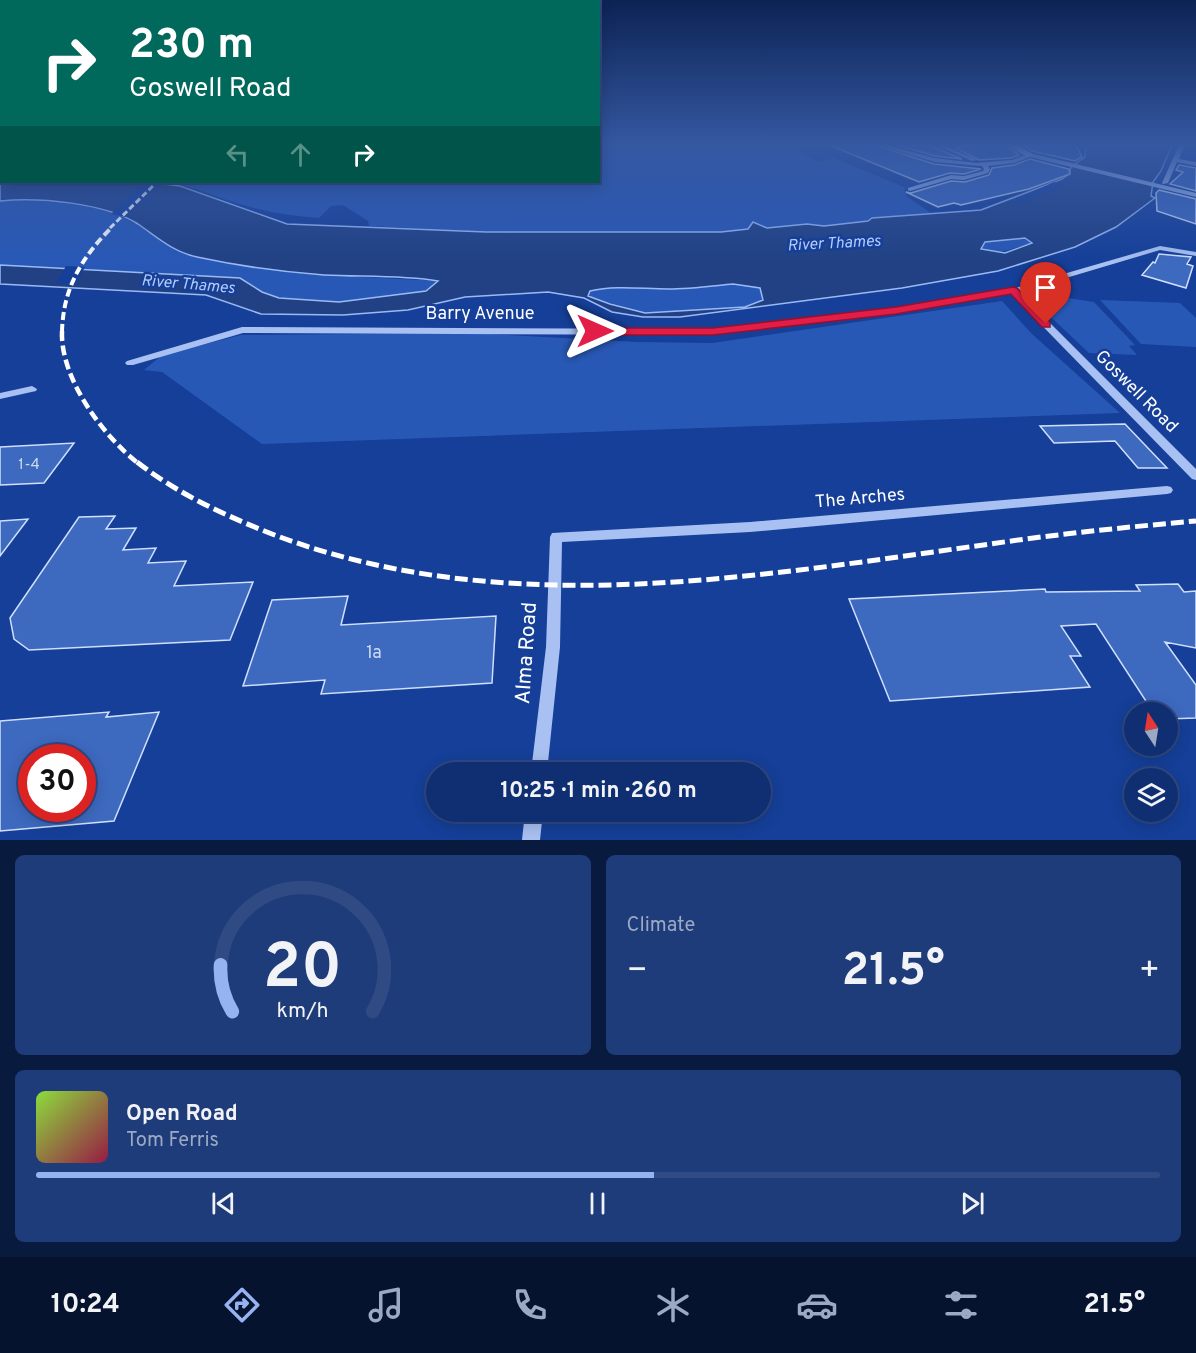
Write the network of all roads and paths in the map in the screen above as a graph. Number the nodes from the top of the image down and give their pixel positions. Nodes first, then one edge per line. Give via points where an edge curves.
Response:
1 (926, 184) edge
2 (1152, 184) edge
3 (910, 189) dead end
4 (1196, 195) edge
5 (1196, 254) edge
6 (1013, 291) junction
7 (130, 363) dead end
8 (32, 389) dead end
9 (0, 396) edge
10 (1194, 472) edge
11 (1167, 490) dead end
12 (556, 537) joint
13 (539, 762) edge
14 (533, 822) edge
15 (531, 840) edge

1 - 3 street
2 - 4 street
5 - 6 street via 1165,247
6 - 7 street, Barry Avenue via 713,332 242,330
6 - 10 street, Goswell Road
8 - 9 street
11 - 12 street, The Arches via 750,527
12 - 13 street, Alma Road via 553,647
14 - 15 street

